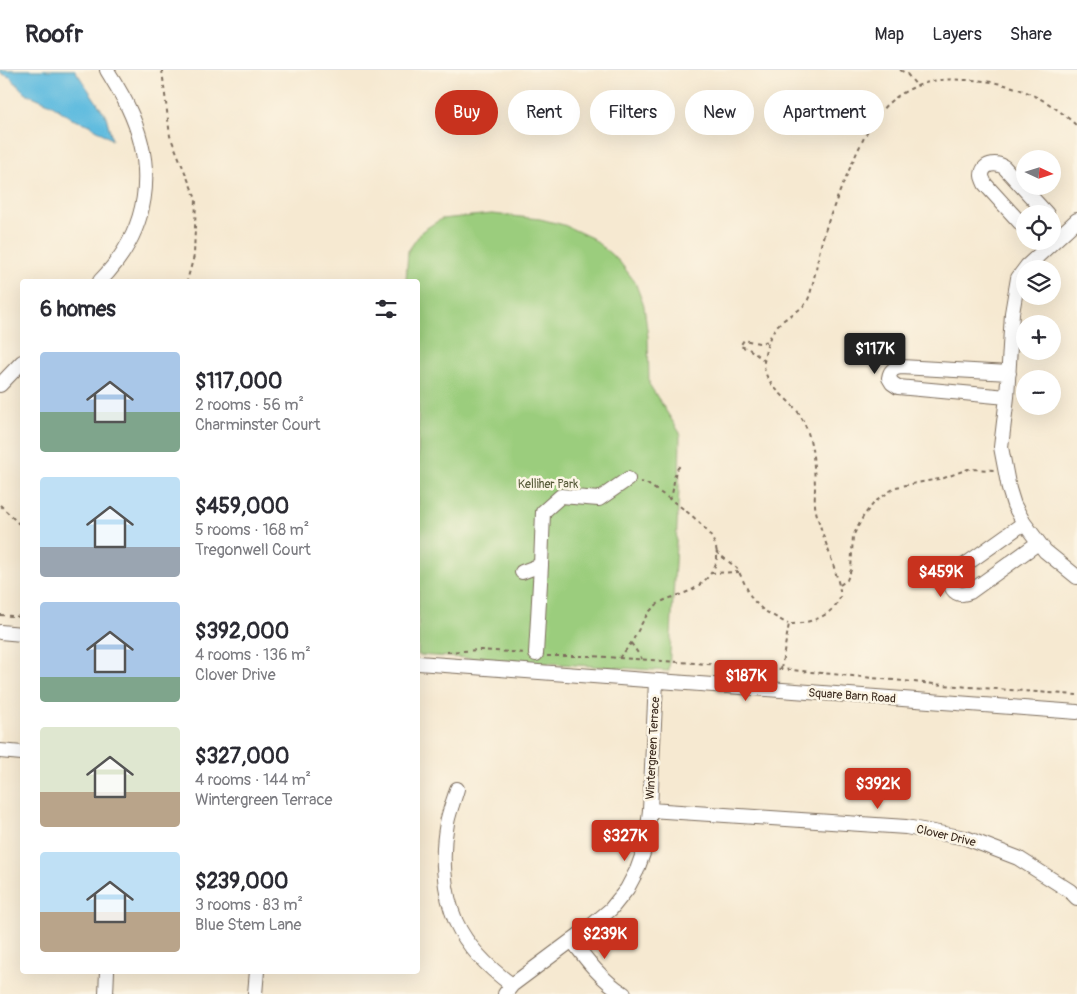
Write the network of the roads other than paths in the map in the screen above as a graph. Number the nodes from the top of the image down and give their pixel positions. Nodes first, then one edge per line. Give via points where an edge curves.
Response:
1 (107, 70) edge
2 (1039, 205) edge
3 (1016, 218) edge
4 (1077, 220) edge
5 (1061, 229) edge
6 (1064, 232) junction
7 (1061, 234) edge
8 (1037, 250) edge
9 (102, 279) edge
10 (20, 364) edge
11 (1009, 373) junction
12 (0, 385) edge
13 (1007, 397) junction
14 (628, 479) road end
15 (1024, 523) junction
16 (1038, 543) junction
17 (541, 565) junction
18 (522, 572) dead end
19 (1077, 577) edge
20 (0, 632) edge
21 (20, 634) edge
22 (536, 654) road end
23 (420, 663) edge
24 (656, 681) junction
25 (1077, 712) edge
26 (0, 751) edge
27 (20, 753) edge
28 (457, 790) dead end
29 (650, 810) junction
30 (1075, 891) edge
31 (572, 940) junction
32 (108, 974) edge
33 (257, 974) edge
34 (509, 990) edge
35 (106, 994) edge
36 (255, 994) edge
37 (624, 994) edge

1 - 9 street via 128,108 142,146 146,174 140,222 119,260
2 - 3 street via 1004,167 992,163 983,170 985,184
4 - 6 street
5 - 6 street
6 - 7 street
8 - 11 street via 1018,278 1012,313
10 - 12 street
11 - 13 street
11 - 13 street via 901,367 894,368 889,378 898,387
13 - 15 street via 1001,447 1012,497
14 - 17 street via 599,499 562,496 543,512
15 - 16 street
15 - 16 street via 955,572 950,581 953,591 963,595 970,592
16 - 19 street
17 - 18 street
17 - 22 street
20 - 21 street
23 - 24 street, Square Barn Road
24 - 25 street, Square Barn Road
24 - 29 street, Wintergreen Terrace
26 - 27 street
28 - 34 street via 447,822 443,862 447,891 456,922 467,940
29 - 30 street, Clover Drive via 906,827 966,838 1018,858
29 - 31 street, Wintergreen Terrace via 646,845 627,889 611,909
31 - 34 street, Wintergreen Terrace
31 - 37 street via 597,972
32 - 35 street
33 - 36 street

